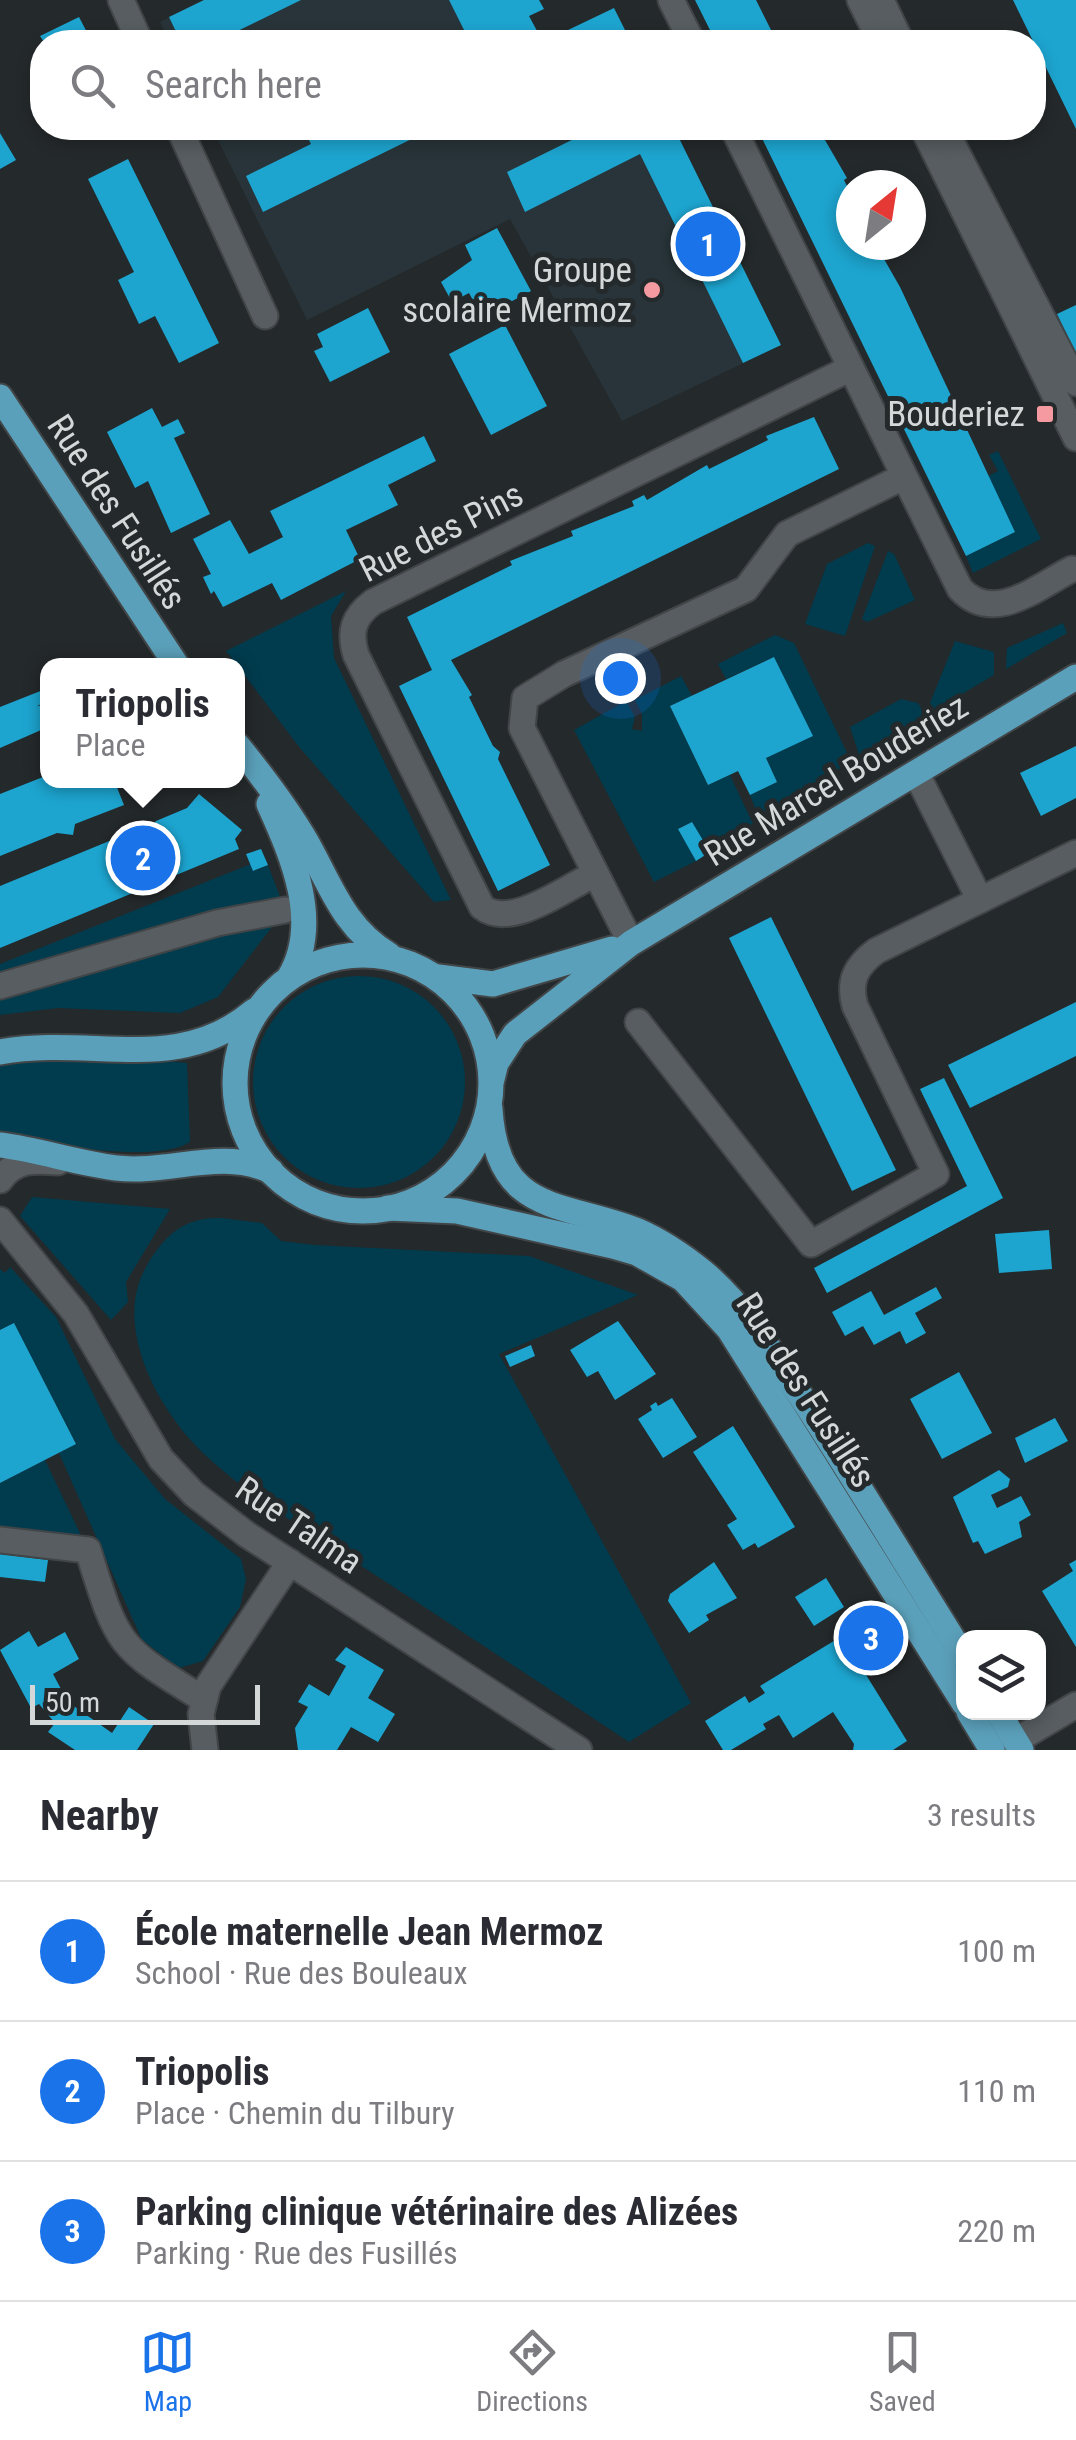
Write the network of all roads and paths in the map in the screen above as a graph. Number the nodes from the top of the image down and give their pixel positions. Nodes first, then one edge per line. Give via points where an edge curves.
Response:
1 (671, 0) edge
2 (860, 0) edge
3 (881, 0) edge
4 (124, 1) edge
5 (135, 30) edge
6 (686, 30) edge
7 (875, 30) edge
8 (895, 30) edge
9 (184, 140) edge
10 (740, 140) edge
11 (929, 140) edge
12 (950, 140) edge
13 (265, 316) dead end
14 (851, 368) junction
15 (1076, 383) edge
16 (0, 397) edge
17 (1076, 438) edge
18 (903, 477) junction
19 (1072, 569) dead end
20 (172, 658) edge
21 (1076, 677) edge
22 (245, 755) edge
23 (245, 759) edge
24 (916, 773) junction
25 (1076, 854) edge
26 (596, 874) junction
27 (980, 900) junction
28 (285, 910) dead end
29 (631, 943) junction
30 (398, 960) junction
31 (433, 976) junction
32 (289, 978) junction
33 (0, 986) edge
34 (261, 1004) junction
35 (638, 1022) dead end
36 (0, 1052) edge
37 (490, 1091) junction
38 (0, 1145) edge
39 (100, 1165) junction
40 (271, 1171) junction
41 (0, 1180) edge
42 (388, 1208) junction
43 (0, 1220) edge
44 (0, 1245) edge
45 (54, 1284) junction
46 (0, 1540) edge
47 (290, 1562) junction
48 (956, 1644) edge
49 (956, 1690) edge
50 (203, 1699) junction
51 (1076, 1705) edge
52 (977, 1720) edge
53 (1000, 1720) edge
54 (1007, 1748) edge
55 (205, 1750) edge
56 (578, 1750) edge

1 - 6 street
2 - 7 street
3 - 8 street
4 - 5 street
9 - 13 street
10 - 14 street
11 - 17 street
12 - 15 street
14 - 18 street
14 - 26 street, Rue des Pins via 373,602 356,620 356,656 482,907 500,916
16 - 20 main road, Rue des Fusillés
18 - 19 street via 968,598 1004,605
18 - 26 street via 787,534 746,589 525,698 522,728
21 - 24 main road, Rue Marcel Bouderiez
22 - 30 main road via 284,804 342,913
23 - 32 main road via 271,808 302,901 304,944
24 - 27 street
24 - 29 main road, Rue Marcel Bouderiez
25 - 27 street
26 - 29 street
27 - 35 street via 876,951 856,968 853,981 855,1006 936,1174 811,1244
28 - 33 street
29 - 31 main road, Rue Marcel Bouderiez via 492,984
29 - 37 main road, Rue Marcel Bouderiez via 515,1034 496,1063
30 - 31 main road
30 - 32 main road via 335,958
31 - 37 main road via 476,1022
32 - 34 main road
34 - 36 main road via 224,1034 185,1048 60,1045
34 - 40 main road via 243,1038 235,1085 245,1131
37 - 42 main road via 482,1130 456,1170 432,1190
37 - 48 main road, Rue des Fusillés via 496,1146 522,1191 560,1212 657,1240 728,1296 816,1419
38 - 39 main road
39 - 40 main road via 149,1170 228,1159
39 - 41 street via 32,1160
40 - 42 main road via 324,1204
42 - 49 main road, Rue des Fusillés via 457,1211 613,1246 683,1279 759,1374
43 - 45 street, Rue Talma
44 - 45 street, Rue Talma
45 - 47 street, Rue Talma via 130,1414 178,1480
46 - 50 street via 88,1550 117,1637
47 - 50 street
47 - 56 street, Rue Talma
50 - 55 street
51 - 54 street
52 - 54 main road
53 - 54 main road

